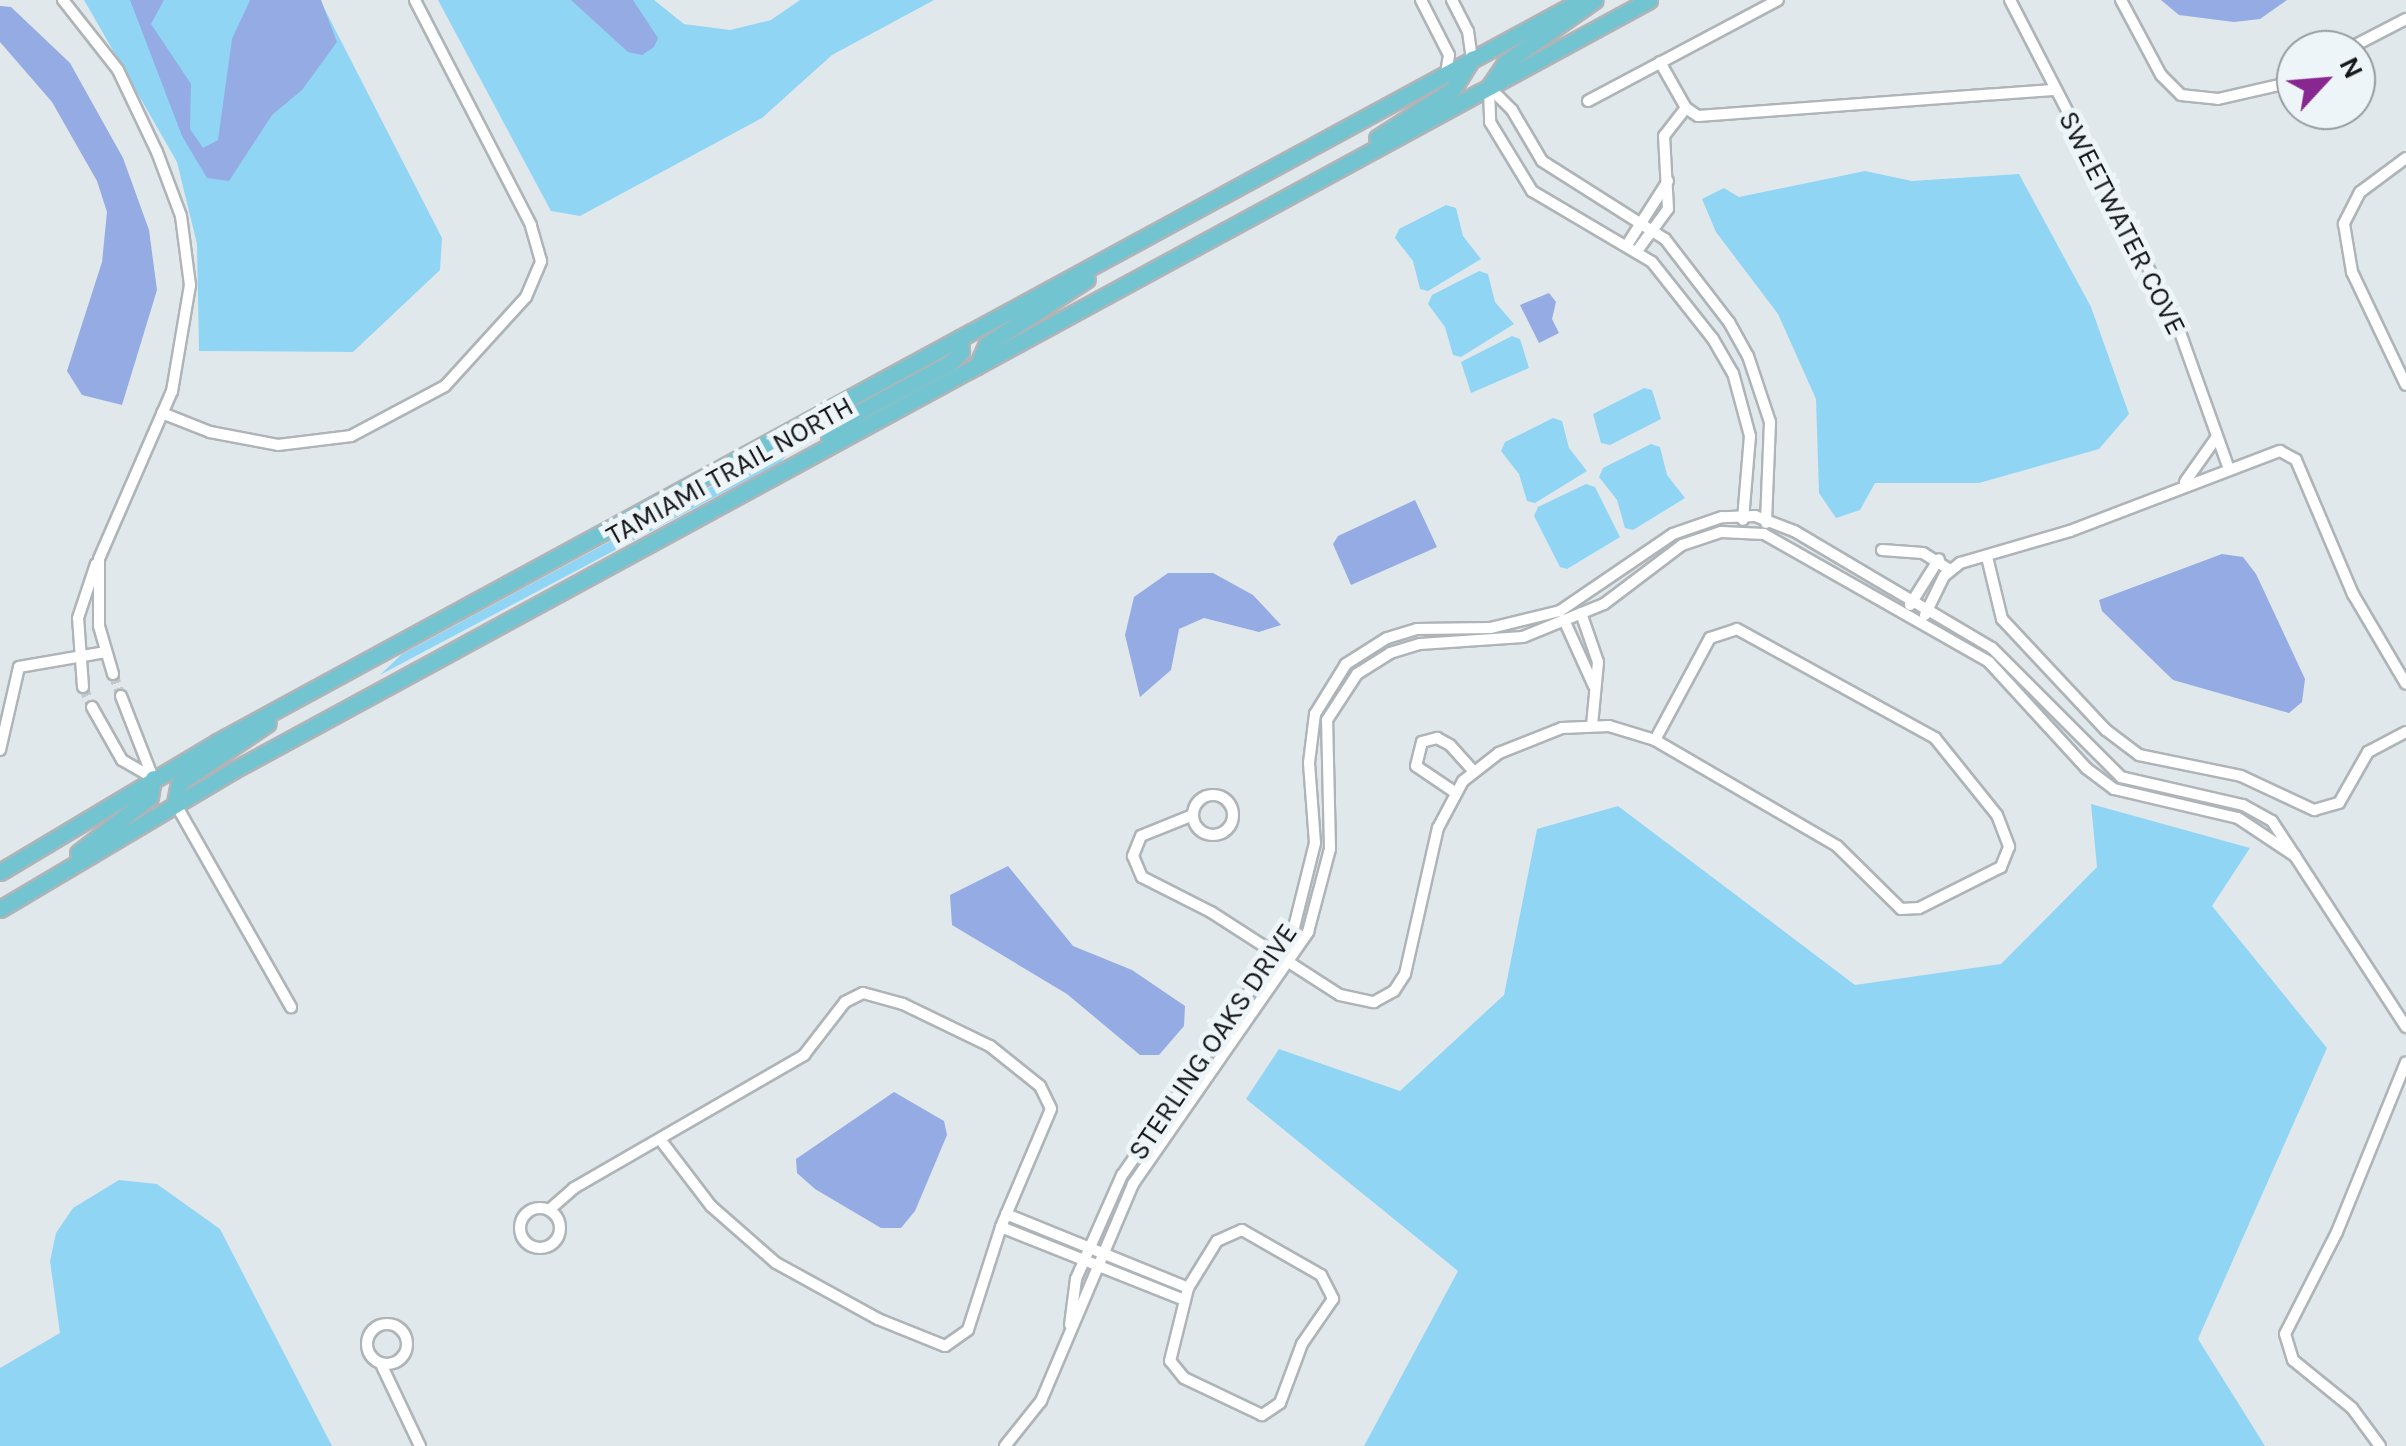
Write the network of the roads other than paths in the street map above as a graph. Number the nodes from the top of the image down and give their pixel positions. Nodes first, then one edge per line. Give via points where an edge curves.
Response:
1 (63, 0) edge
2 (415, 0) edge
3 (1422, 0) edge
4 (1452, 0) edge
5 (1582, 0) edge
6 (1594, 0) edge
7 (1649, 0) edge
8 (1778, 0) edge
9 (2010, 0) edge
10 (2122, 0) edge
11 (2406, 19) edge
12 (2376, 34) edge
13 (1472, 59) junction
14 (1660, 62) junction
15 (1446, 74) junction
16 (2276, 86) edge
17 (1489, 87) junction
18 (2053, 90) junction
19 (1588, 101) dead end
20 (1686, 108) junction
21 (2406, 158) edge
22 (1330, 173) junction
23 (1669, 180) junction
24 (1642, 220) junction
25 (1654, 229) junction
26 (1130, 246) junction
27 (1632, 248) junction
28 (960, 338) junction
29 (977, 366) junction
30 (2406, 385) edge
31 (162, 413) junction
32 (2216, 438) junction
33 (804, 459) junction
34 (2229, 468) junction
35 (2184, 483) junction
36 (1744, 516) junction
37 (1766, 519) junction
38 (1741, 530) junction
39 (1764, 534) junction
40 (1882, 550) dead end
41 (1986, 557) junction
42 (99, 559) junction
43 (1939, 560) junction
44 (1950, 569) junction
45 (1578, 602) junction
46 (1912, 602) junction
47 (1560, 611) junction
48 (1927, 611) junction
49 (1582, 616) junction
50 (1904, 616) junction
51 (1565, 623) junction
52 (1920, 624) junction
53 (106, 652) junction
54 (77, 657) junction
55 (112, 674) tunnel mouth
56 (2406, 684) edge
57 (84, 687) tunnel mouth
58 (1594, 687) junction
59 (302, 695) junction
60 (121, 696) tunnel mouth
61 (92, 707) tunnel mouth
62 (1592, 725) junction
63 (2406, 732) edge
64 (1655, 740) junction
65 (0, 750) edge
66 (1474, 772) junction
67 (153, 778) junction
68 (2257, 782) junction
69 (1456, 793) junction
70 (174, 803) junction
71 (2244, 806) junction
72 (1194, 815) dead end
73 (2238, 818) junction
74 (2296, 856) junction
75 (0, 872) edge
76 (52, 876) junction
77 (0, 909) edge
78 (1278, 955) junction
79 (1290, 962) junction
80 (291, 1007) dead end
81 (2406, 1027) edge
82 (2406, 1062) edge
83 (662, 1142) junction
84 (550, 1210) dead end
85 (1006, 1214) junction
86 (1001, 1227) junction
87 (1088, 1246) junction
88 (1103, 1252) junction
89 (1083, 1260) junction
90 (1098, 1266) junction
91 (1188, 1288) junction
92 (1184, 1300) junction
93 (1070, 1325) junction
94 (382, 1366) junction
95 (420, 1446) edge
96 (1006, 1446) edge
97 (2380, 1446) edge

1 - 31 street via 118,70 181,216 189,312
2 - 31 street via 530,225 540,261 526,297 445,386 395,419 351,436 278,445 210,432
3 - 15 street via 1449,55
4 - 13 street via 1468,31
5 - 13 main road, TAMIAMI TRAIL NORTH
6 - 17 main road via 1506,62
7 - 17 main road, TAMIAMI TRAIL NORTH
8 - 14 street
9 - 18 street, SWEETWATER COVE
10 - 16 street via 2161,75 2181,95 2218,99
11 - 12 street
13 - 15 main road, TAMIAMI TRAIL NORTH
13 - 22 main road via 1452,89
14 - 19 street
14 - 20 street
15 - 26 main road, TAMIAMI TRAIL NORTH
17 - 22 main road, TAMIAMI TRAIL NORTH
17 - 24 street via 1512,110 1542,161
17 - 27 street via 1490,122 1532,191
18 - 20 street, SWEETWATER COVE via 1698,116
18 - 32 street, SWEETWATER COVE via 2176,321
20 - 23 street via 1664,136
21 - 30 street via 2360,192 2344,224 2352,272
22 - 29 main road, TAMIAMI TRAIL NORTH
23 - 24 street
23 - 25 street via 1668,208
24 - 25 street
24 - 27 street
25 - 27 street
25 - 37 street via 1706,288 1762,390 1772,463
26 - 28 main road, TAMIAMI TRAIL NORTH
26 - 29 main road via 987,344
27 - 36 street via 1682,294 1733,373 1750,436
28 - 33 main road via 961,352 950,362 859,412
28 - 59 main road, TAMIAMI TRAIL NORTH
29 - 33 main road, TAMIAMI TRAIL NORTH
31 - 42 street
32 - 34 street, SWEETWATER COVE
32 - 35 street
33 - 70 main road, TAMIAMI TRAIL NORTH
34 - 35 street
34 - 56 street via 2274,451 2296,460 2353,594
35 - 41 street via 2070,531
36 - 37 street, STERLING OAKS DRIVE
36 - 38 street
36 - 45 street, STERLING OAKS DRIVE via 1673,534
37 - 39 street
37 - 46 street, STERLING OAKS DRIVE
38 - 39 street, STERLING OAKS DRIVE
38 - 49 street, STERLING OAKS DRIVE via 1682,545
39 - 50 street, STERLING OAKS DRIVE
40 - 43 street
41 - 44 street
41 - 68 street via 2002,619 2121,744 2155,760
42 - 53 street
42 - 54 street via 82,590
43 - 44 street
43 - 46 street
44 - 48 street
45 - 47 street, STERLING OAKS DRIVE
45 - 49 street
46 - 48 street, STERLING OAKS DRIVE
46 - 50 street
47 - 51 street
47 - 78 street, STERLING OAKS DRIVE via 1491,628 1402,633 1375,643 1338,674 1311,728 1313,867
48 - 52 street
48 - 71 street, STERLING OAKS DRIVE via 2007,660 2121,776
49 - 51 street, STERLING OAKS DRIVE
49 - 58 street via 1598,662
50 - 52 street, STERLING OAKS DRIVE
51 - 58 street
51 - 79 street, STERLING OAKS DRIVE via 1494,642 1405,647 1351,682 1323,740 1330,828 1326,873 1308,932
52 - 73 street, STERLING OAKS DRIVE via 1989,662 2101,782 2145,801
53 - 54 street
53 - 55 street
54 - 57 street
54 - 65 street via 27,662 14,674
58 - 62 street
59 - 67 main road, TAMIAMI TRAIL NORTH
59 - 70 main road via 179,782
60 - 67 street
61 - 67 street via 122,760
62 - 64 street
62 - 66 street via 1530,738
63 - 68 street via 2368,752 2348,794 2326,809 2302,808
64 - 64 street via 1837,846 1900,908 1919,908 1991,875 2007,856 2008,838 1987,798 1935,738 1738,629 1710,638
66 - 69 street
66 - 69 street via 1450,745 1437,738 1422,742 1416,766
67 - 75 main road, TAMIAMI TRAIL NORTH
67 - 76 main road via 150,797
68 - 71 street
69 - 79 street via 1438,828 1405,974 1394,991 1374,1002 1352,1000
70 - 76 main road, TAMIAMI TRAIL NORTH
70 - 80 street
71 - 73 street
71 - 74 street, STERLING OAKS DRIVE via 2272,821
72 - 78 street via 1142,836 1134,848 1137,871
73 - 74 street, STERLING OAKS DRIVE
74 - 81 street, STERLING OAKS DRIVE
76 - 77 main road, TAMIAMI TRAIL NORTH
78 - 79 street
78 - 87 street, STERLING OAKS DRIVE via 1135,1153
79 - 88 street, STERLING OAKS DRIVE via 1159,1144
82 - 97 street via 2337,1232 2285,1334 2294,1360 2352,1408
83 - 84 street via 574,1188
83 - 85 street via 804,1055 845,1002 874,994 973,1036 1045,1091 1049,1122
83 - 86 street via 711,1206 776,1263 939,1346 959,1341 968,1330
85 - 86 street
85 - 87 street
86 - 89 street
87 - 88 street
87 - 89 street, STERLING OAKS DRIVE
88 - 90 street, STERLING OAKS DRIVE
88 - 91 street
89 - 90 street
89 - 93 street, STERLING OAKS DRIVE via 1070,1298
90 - 92 street
90 - 93 street, STERLING OAKS DRIVE
91 - 92 street
91 - 92 street via 1217,1241 1242,1230 1321,1275 1334,1299 1302,1344 1280,1403 1262,1415 1172,1366
93 - 96 street, STERLING OAKS DRIVE via 1041,1401
94 - 94 street via 368,1338 375,1327 394,1324 408,1346 402,1358
94 - 95 street

